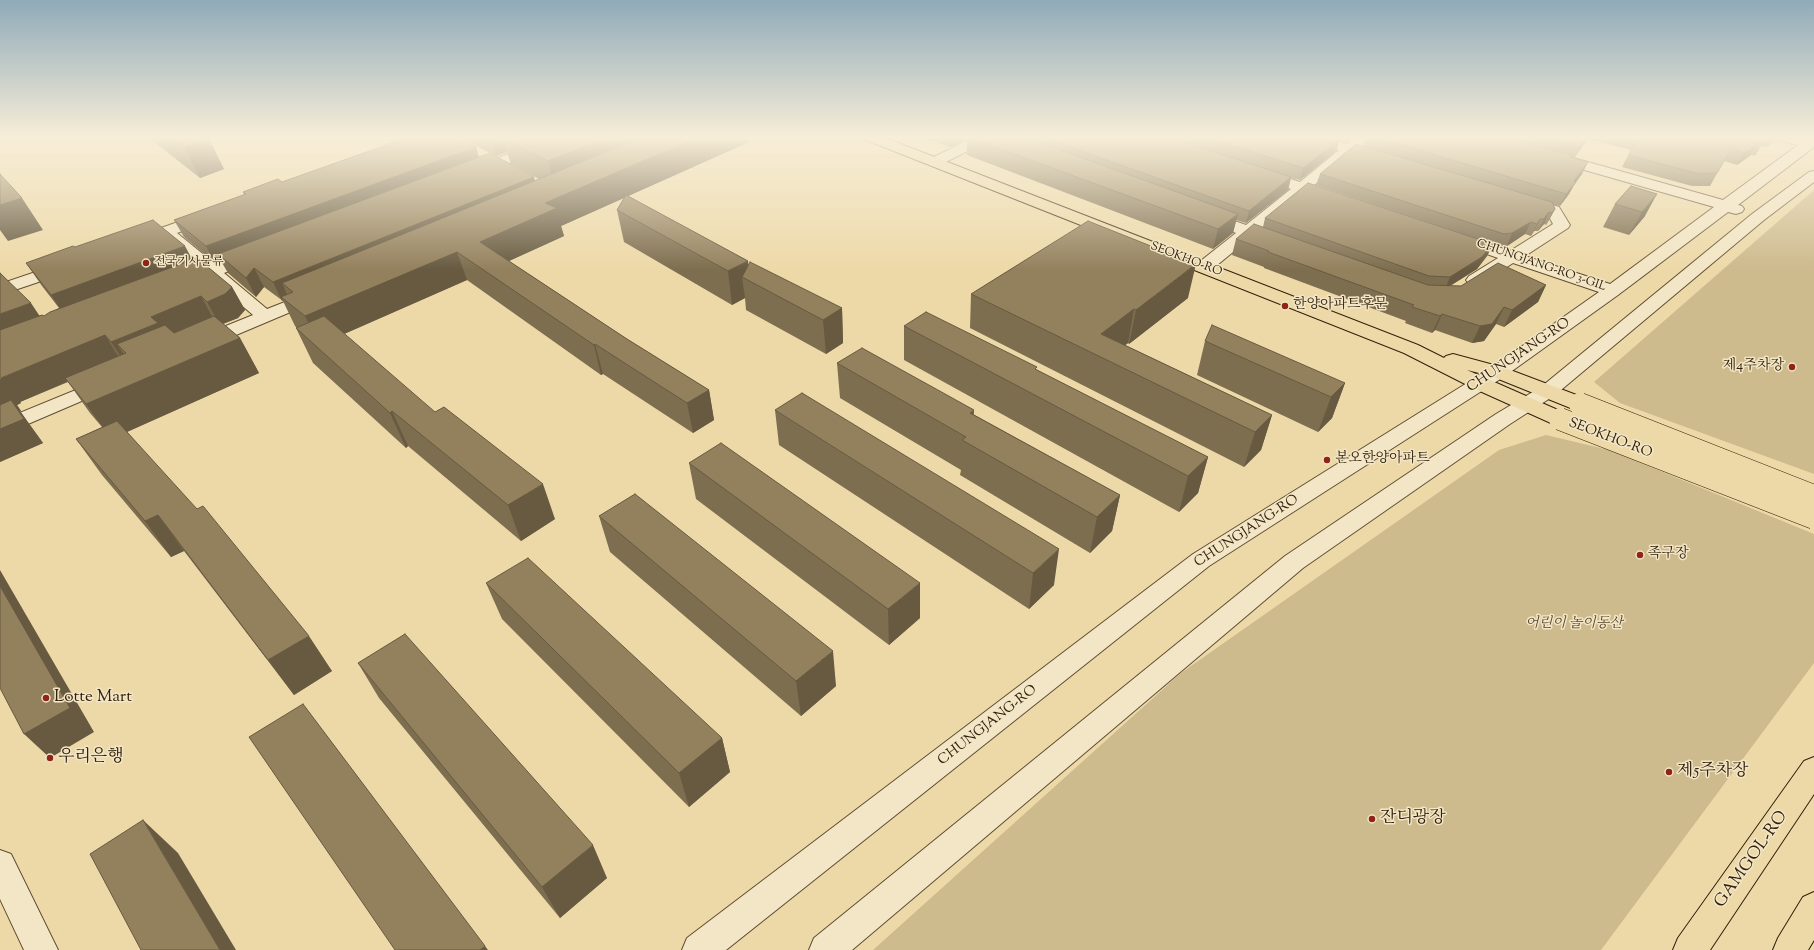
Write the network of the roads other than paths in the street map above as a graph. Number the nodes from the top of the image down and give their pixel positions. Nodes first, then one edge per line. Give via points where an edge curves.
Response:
1 (985, 181) edge
2 (1283, 181) edge
3 (1310, 181) edge
4 (1639, 181) edge
5 (1759, 181) edge
6 (1806, 181) edge
7 (1302, 188) junction
8 (1508, 197) edge
9 (1347, 202) edge
10 (1726, 206) junction
11 (1190, 210) edge
12 (223, 211) edge
13 (1758, 217) junction
14 (166, 232) junction
15 (1249, 232) junction
16 (1445, 234) edge
17 (128, 245) edge
18 (1286, 246) edge
19 (264, 251) edge
20 (1513, 257) junction
21 (76, 263) edge
22 (1204, 267) junction
23 (212, 271) junction
24 (168, 288) edge
25 (330, 289) edge
26 (1461, 289) edge
27 (0, 290) edge
28 (1612, 291) junction
29 (265, 316) junction
30 (186, 349) edge
31 (122, 377) edge
32 (1489, 378) junction
33 (1548, 391) junction
34 (1526, 404) junction
35 (0, 428) edge
36 (1814, 496) edge
37 (1814, 518) edge
38 (1814, 770) edge
39 (0, 865) edge
40 (1814, 908) edge
41 (41, 950) edge
42 (699, 950) edge
43 (826, 950) edge
44 (1690, 950) edge
45 (1790, 950) edge

1 - 22 main road, SEOKHO-RO
2 - 7 street
3 - 7 street
4 - 10 street
5 - 10 street, CHUNGJANG-RO
6 - 13 street
7 - 9 street
7 - 15 street
8 - 20 street via 1553,210 1562,226
10 - 13 street
10 - 28 street, CHUNGJANG-RO
11 - 15 street
12 - 14 street
13 - 33 street
14 - 17 street
14 - 23 street
15 - 18 street
15 - 22 street
16 - 20 street, CHUNGJANG-RO 3-GIL
19 - 23 street
20 - 26 street
20 - 28 street, CHUNGJANG-RO 3-GIL
21 - 27 street
22 - 32 main road, SEOKHO-RO
23 - 24 street
23 - 29 street
25 - 29 street
28 - 32 street, CHUNGJANG-RO
29 - 30 street
31 - 35 street
32 - 33 main road, SEOKHO-RO
32 - 34 main road, SEOKHO-RO
32 - 42 street, CHUNGJANG-RO via 1201,560
33 - 34 street
33 - 36 main road, SEOKHO-RO, bridge
34 - 37 main road, SEOKHO-RO, bridge
34 - 43 street via 1294,562
38 - 44 main road, GAMGOL-RO
39 - 41 street
40 - 45 main road

